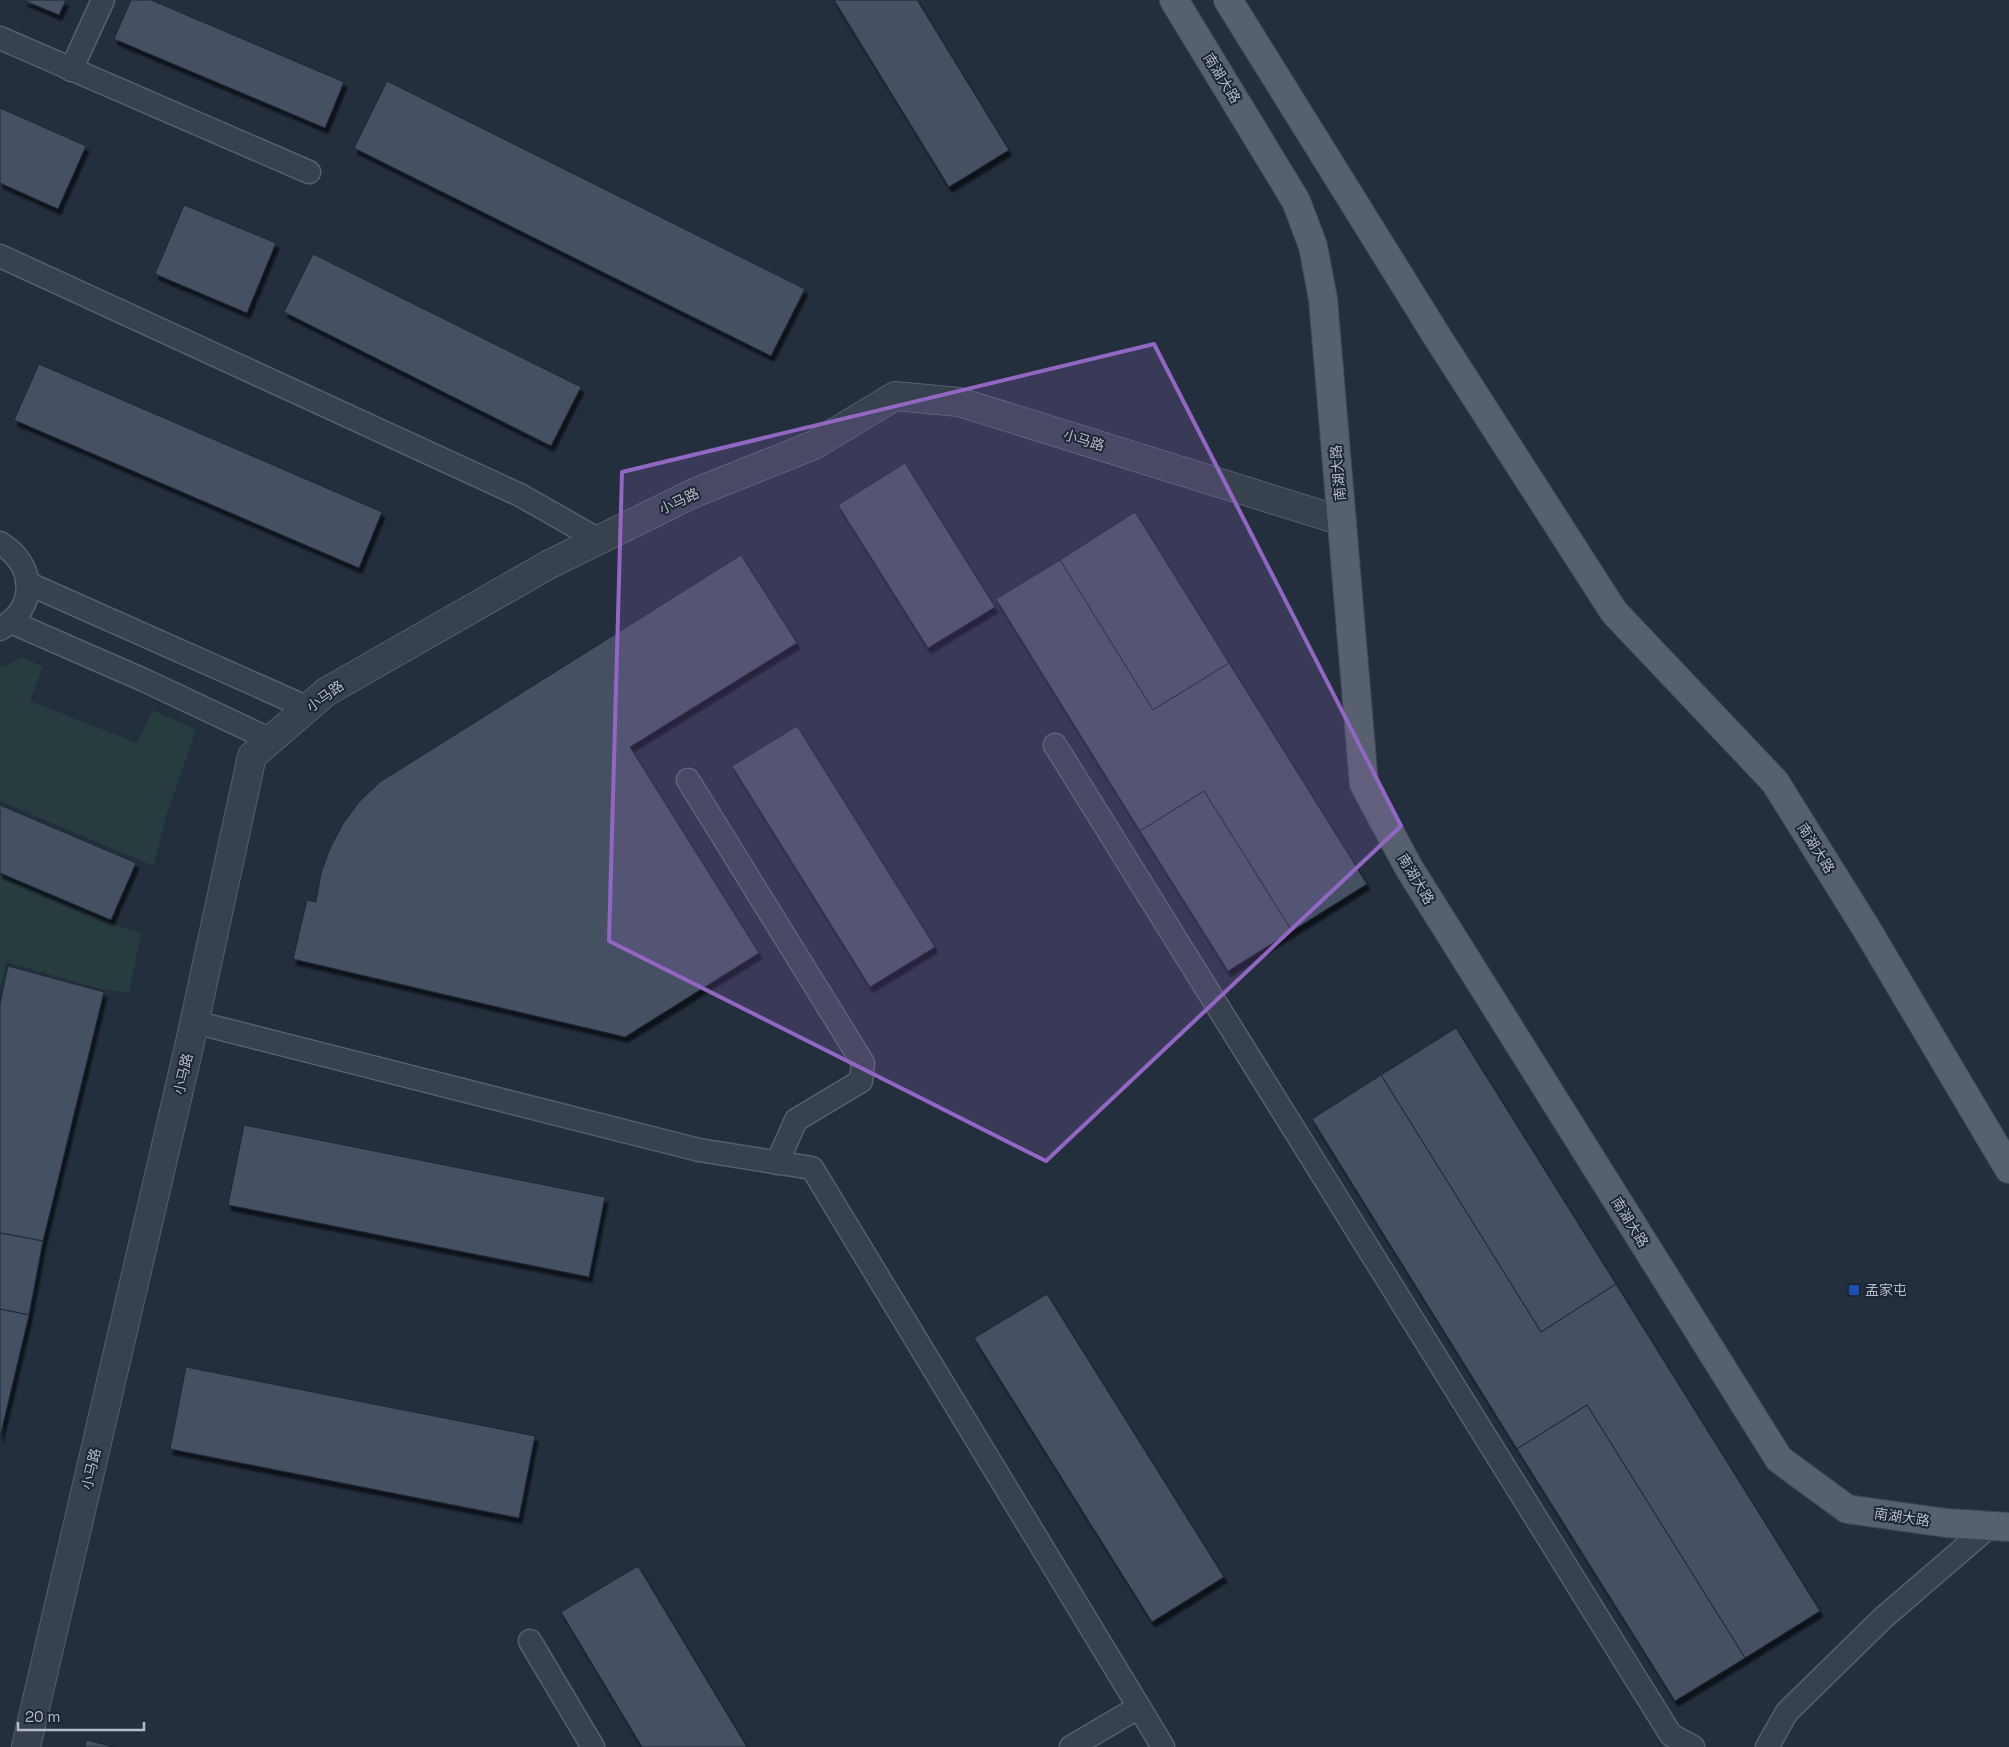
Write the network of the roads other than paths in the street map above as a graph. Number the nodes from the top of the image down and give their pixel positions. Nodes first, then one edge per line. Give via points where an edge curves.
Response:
1 (103, 0) edge
2 (1174, 0) edge
3 (1228, 0) edge
4 (0, 38) edge
5 (70, 70) junction
6 (310, 172) dead end
7 (0, 256) edge
8 (1342, 521) junction
9 (598, 540) junction
10 (0, 543) edge
11 (28, 583) junction
12 (6, 625) edge
13 (308, 708) junction
14 (271, 740) junction
15 (1055, 745) dead end
16 (688, 780) dead end
17 (194, 1022) junction
18 (777, 1163) junction
19 (2009, 1169) edge
20 (2000, 1526) edge
21 (530, 1640) dead end
22 (1139, 1707) junction
23 (26, 1747) edge
24 (593, 1747) edge
25 (1071, 1747) edge
26 (1163, 1747) edge
27 (1693, 1747) edge
28 (1768, 1747) edge

1 - 5 lane
2 - 8 main road, 南湖大路 via 1296,201 1313,246 1323,299
3 - 19 main road, 南湖大路 via 1438,338 1614,612 1775,782
4 - 5 lane
5 - 6 lane
7 - 9 lane via 520,495
8 - 9 street, 小马路 via 959,402 894,396 814,444 694,493
8 - 20 main road, 南湖大路 via 1364,784 1409,868 1778,1459 1847,1509 1946,1523
9 - 13 street, 小马路 via 548,565 326,692
10 - 11 lane via 21,561
11 - 12 lane via 22,610
11 - 13 lane
12 - 14 lane via 146,681
13 - 14 street, 小马路
14 - 17 street, 小马路 via 252,756
15 - 27 lane via 1671,1735
16 - 18 lane via 862,1063 861,1081 796,1120
17 - 18 lane via 699,1150
17 - 23 street, 小马路
18 - 22 lane via 812,1168
20 - 28 lane via 1883,1618 1787,1712
21 - 24 lane
22 - 25 lane
22 - 26 lane

